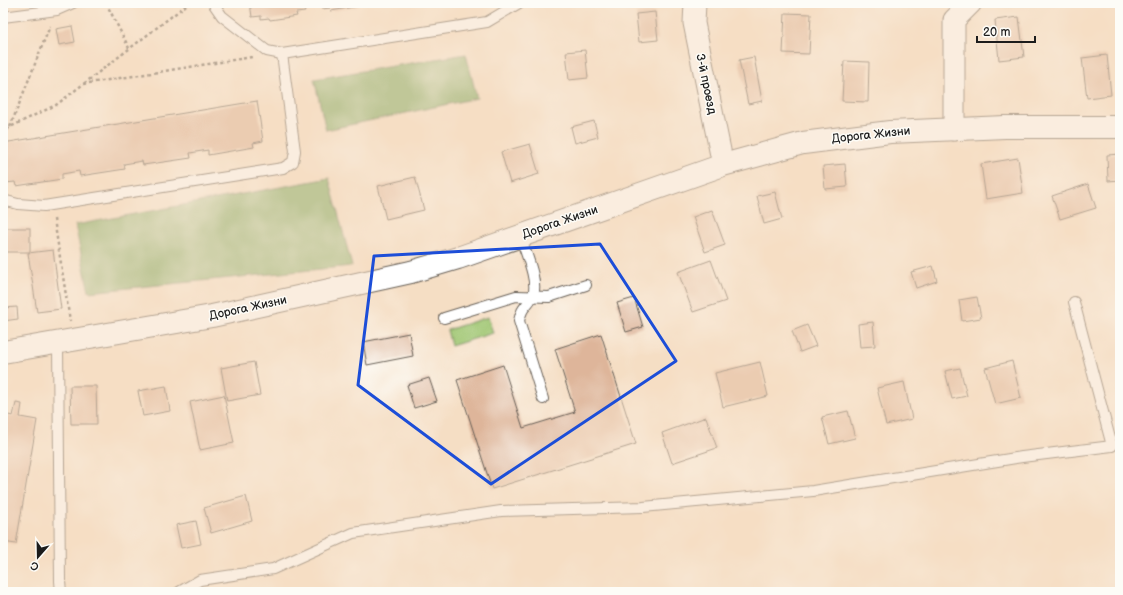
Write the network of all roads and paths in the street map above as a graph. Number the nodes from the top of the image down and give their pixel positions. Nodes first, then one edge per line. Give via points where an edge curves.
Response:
1 (73, 3) edge
2 (106, 3) edge
3 (190, 3) edge
4 (213, 3) edge
5 (518, 3) edge
6 (695, 3) edge
7 (971, 3) edge
8 (57, 10) junction
9 (3, 17) edge
10 (129, 48) junction
11 (267, 51) junction
12 (282, 54) junction
13 (81, 85) junction
14 (10, 127) junction
15 (1120, 127) edge
16 (954, 130) junction
17 (3, 134) edge
18 (723, 165) junction
19 (3, 200) edge
20 (55, 226) dead end
21 (520, 236) junction
22 (586, 285) dead end
23 (533, 297) junction
24 (1074, 302) dead end
25 (444, 318) dead end
26 (65, 342) junction
27 (3, 352) edge
28 (543, 399) dead end
29 (61, 592) edge
30 (179, 592) edge

1 - 8 lane
2 - 10 path
3 - 10 path
4 - 11 lane via 222,16
5 - 12 lane via 486,22
6 - 18 street, 3-й проезд via 694,23
7 - 16 street via 954,20
8 - 9 lane
8 - 14 path
10 - 13 path
11 - 12 lane
11 - 13 path via 256,57
12 - 19 lane via 295,151 293,162 283,168 44,206
13 - 14 path via 56,105
14 - 17 path
15 - 16 main road, Дорога Жизни
16 - 18 main road, Дорога Жизни via 890,132 803,143
18 - 21 main road, Дорога Жизни
20 - 26 path
21 - 23 lane via 535,284
21 - 26 main road, Дорога Жизни via 411,272 212,316
22 - 23 lane via 548,297
23 - 25 lane via 516,296
23 - 28 lane via 521,310 519,321
24 - 30 lane via 1112,446 1022,457 813,491 643,507 501,512 353,532 273,569 200,580
26 - 27 main road, Дорога Жизни
26 - 29 lane

